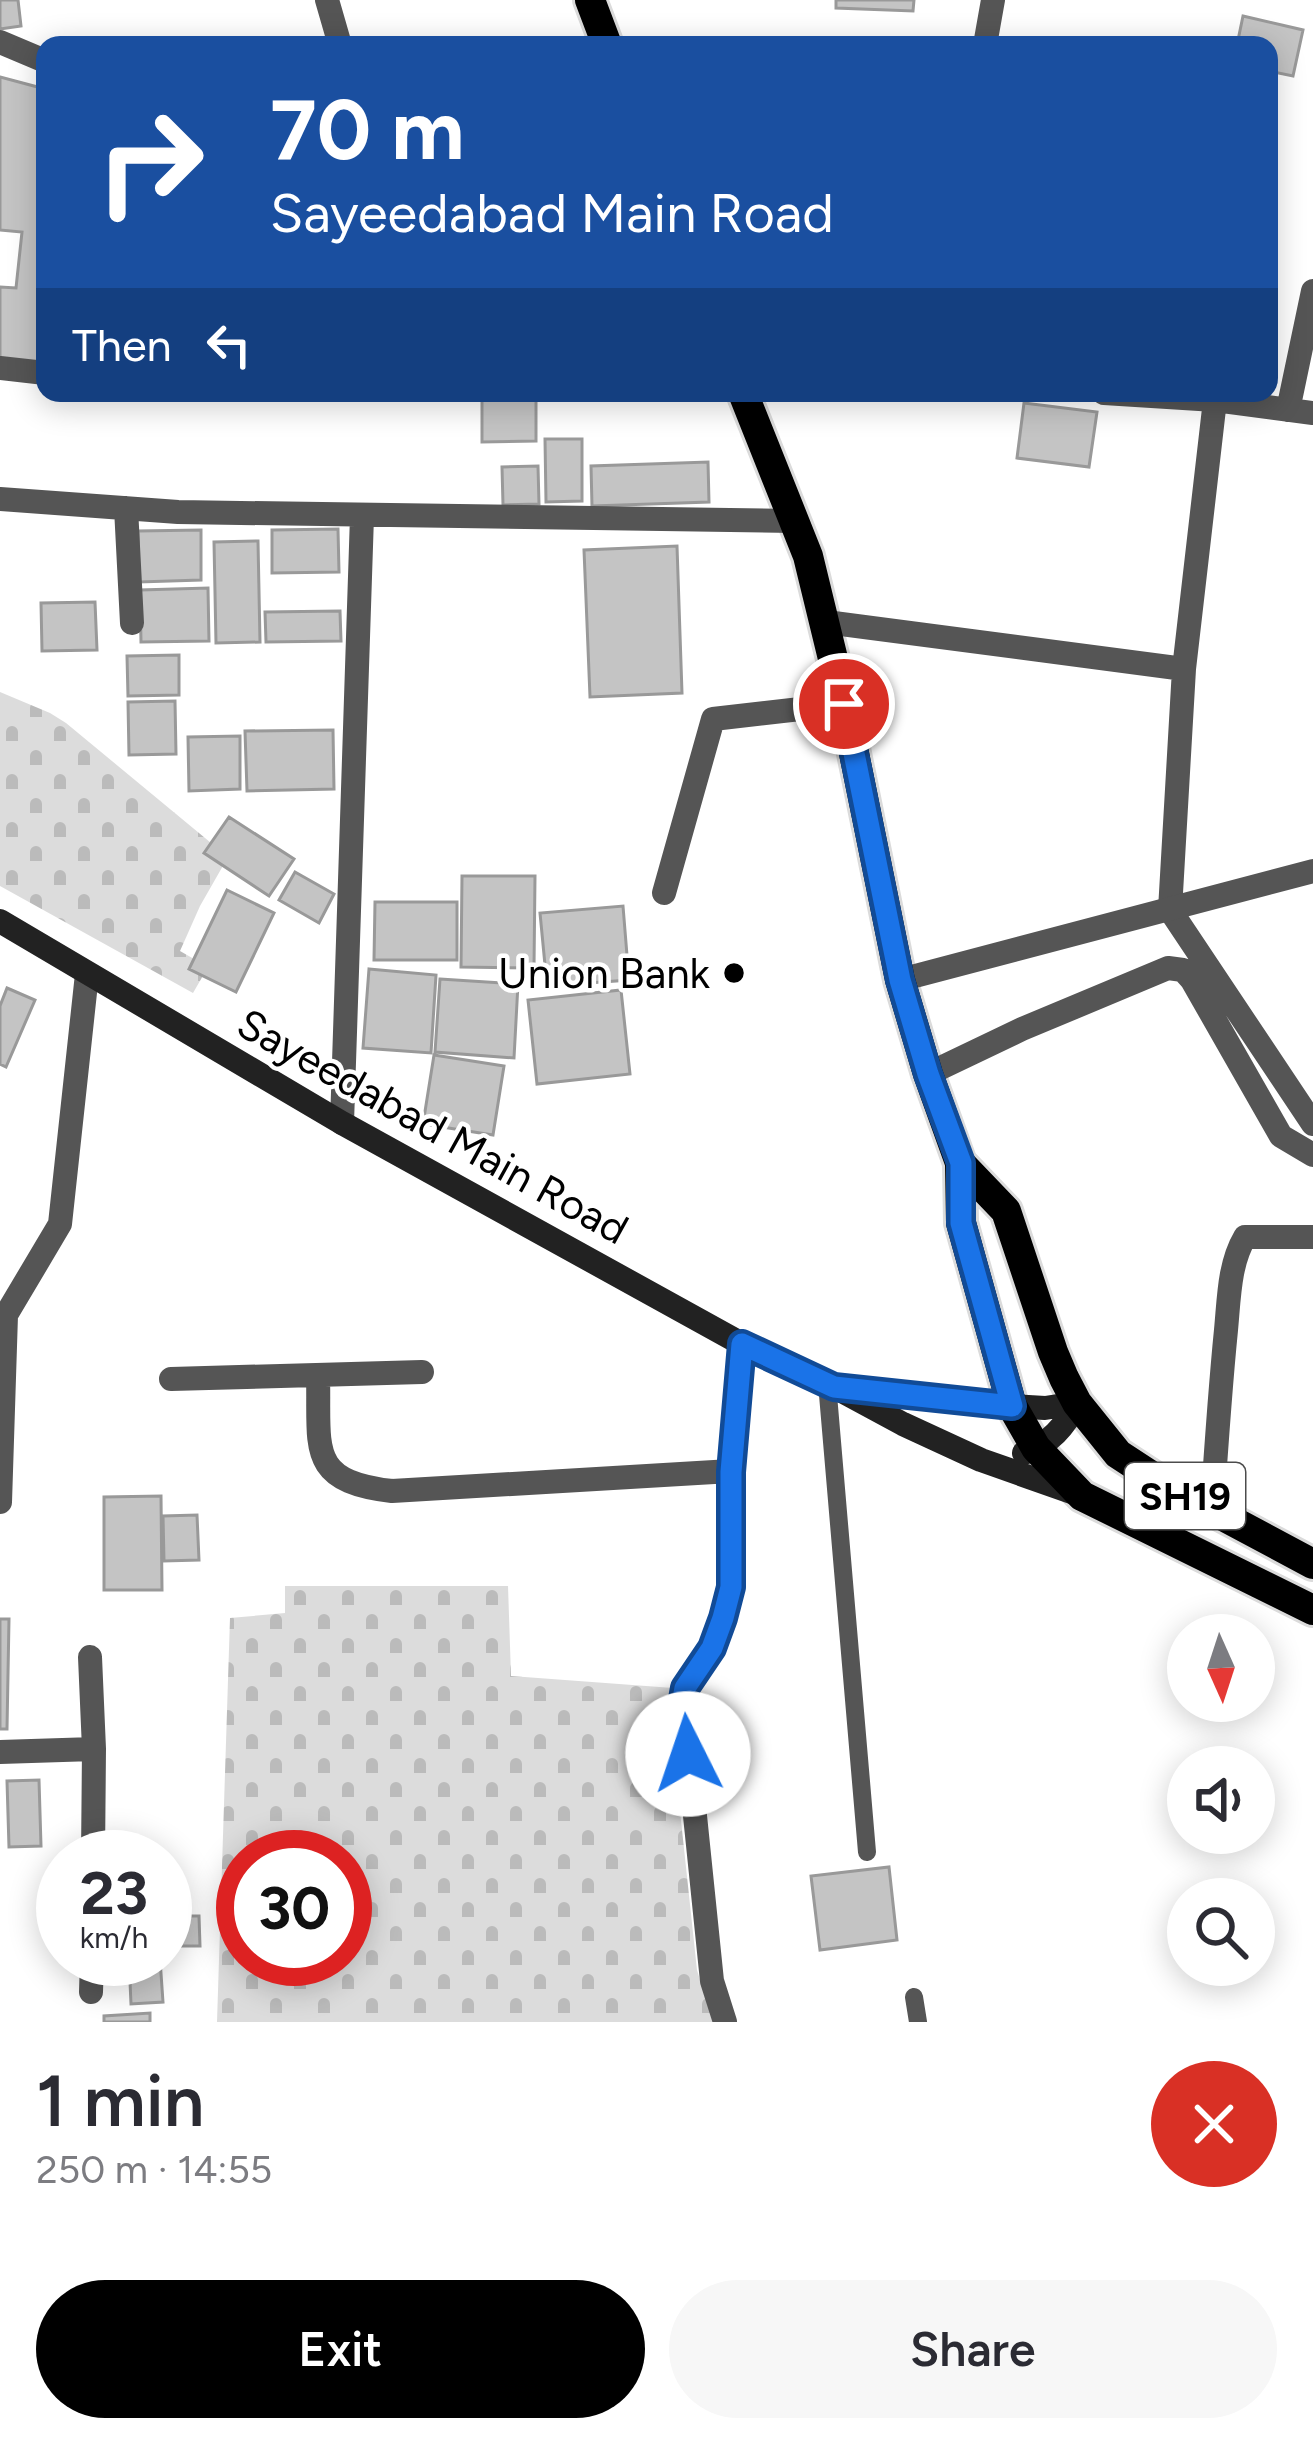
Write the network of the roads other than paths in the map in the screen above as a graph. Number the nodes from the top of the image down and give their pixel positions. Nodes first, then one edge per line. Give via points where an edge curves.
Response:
1 (327, 0) edge
2 (590, 0) edge
3 (993, 0) edge
4 (337, 36) edge
5 (604, 36) edge
6 (987, 36) edge
7 (0, 42) edge
8 (36, 57) edge
9 (1313, 291) edge
10 (0, 368) edge
11 (36, 372) edge
12 (746, 402) edge
13 (1214, 402) edge
14 (1230, 402) edge
15 (1301, 411) edge
16 (0, 499) edge
17 (126, 508) junction
18 (362, 516) junction
19 (794, 521) junction
20 (826, 622) junction
21 (132, 623) dead end
22 (1184, 669) junction
23 (844, 704) junction
24 (1313, 871) edge
25 (664, 893) dead end
26 (1171, 910) junction
27 (0, 921) edge
28 (87, 974) junction
29 (900, 980) junction
30 (928, 1074) junction
31 (341, 1123) junction
32 (1313, 1124) edge
33 (1313, 1155) edge
34 (961, 1163) junction
35 (1313, 1237) edge
36 (742, 1344) junction
37 (422, 1372) dead end
38 (318, 1376) junction
39 (171, 1379) dead end
40 (831, 1385) junction
41 (1077, 1403) junction
42 (1012, 1406) junction
43 (1036, 1448) junction
44 (1118, 1454) junction
45 (981, 1460) junction
46 (731, 1472) junction
47 (1082, 1496) junction
48 (0, 1502) edge
49 (1212, 1510) junction
50 (1313, 1564) edge
51 (1313, 1610) edge
52 (90, 1657) dead end
53 (94, 1749) junction
54 (0, 1753) edge
55 (93, 1830) edge
56 (867, 1852) dead end
57 (91, 1986) edge
58 (91, 1991) dead end
59 (914, 1997) dead end
60 (725, 2022) edge
61 (918, 2022) edge

1 - 4 street
2 - 5 main road
3 - 6 street
7 - 8 street
9 - 15 street
10 - 11 street
12 - 19 main road, SH19
13 - 22 street
14 - 15 street
16 - 17 street
17 - 18 street
17 - 21 street
18 - 19 street
18 - 31 street
19 - 20 main road, SH19
20 - 22 street
20 - 23 main road, SH19
22 - 26 street
23 - 25 street via 713,719
23 - 29 main road, SH19
24 - 26 street
26 - 29 street
26 - 32 street
27 - 28 main road, Sayeedabad Main Road
28 - 31 main road, Sayeedabad Main Road
28 - 48 street via 60,1224 6,1315
29 - 30 main road, SH19
30 - 33 street via 1168,968 1184,970 1281,1136
30 - 34 main road, SH19
31 - 36 main road, Sayeedabad Main Road
34 - 41 main road, SH19 via 1006,1211
34 - 42 main road, SH19 via 961,1223
35 - 49 street via 1245,1237 1238,1249
36 - 40 main road, Sayeedabad Main Road
36 - 46 street
37 - 38 street
38 - 39 street
38 - 46 street via 326,1466 362,1487
40 - 42 main road, Sayeedabad Main Road
40 - 45 main road, Sayeedabad Main Road
40 - 56 lane
41 - 42 main road, Sayeedabad Main Road
41 - 43 main road
41 - 44 main road, SH19
42 - 43 main road, SH19
43 - 45 main road
43 - 47 main road, SH19
44 - 47 main road, SH19 via 1091,1449 1080,1457 1073,1469
44 - 49 main road, SH19
45 - 47 main road, Sayeedabad Main Road
46 - 60 street via 731,1587 712,1648 683,1699 712,1981
47 - 51 main road, SH19
49 - 50 main road, SH19
52 - 53 street
53 - 54 street
53 - 55 street
57 - 58 street
59 - 61 lane

